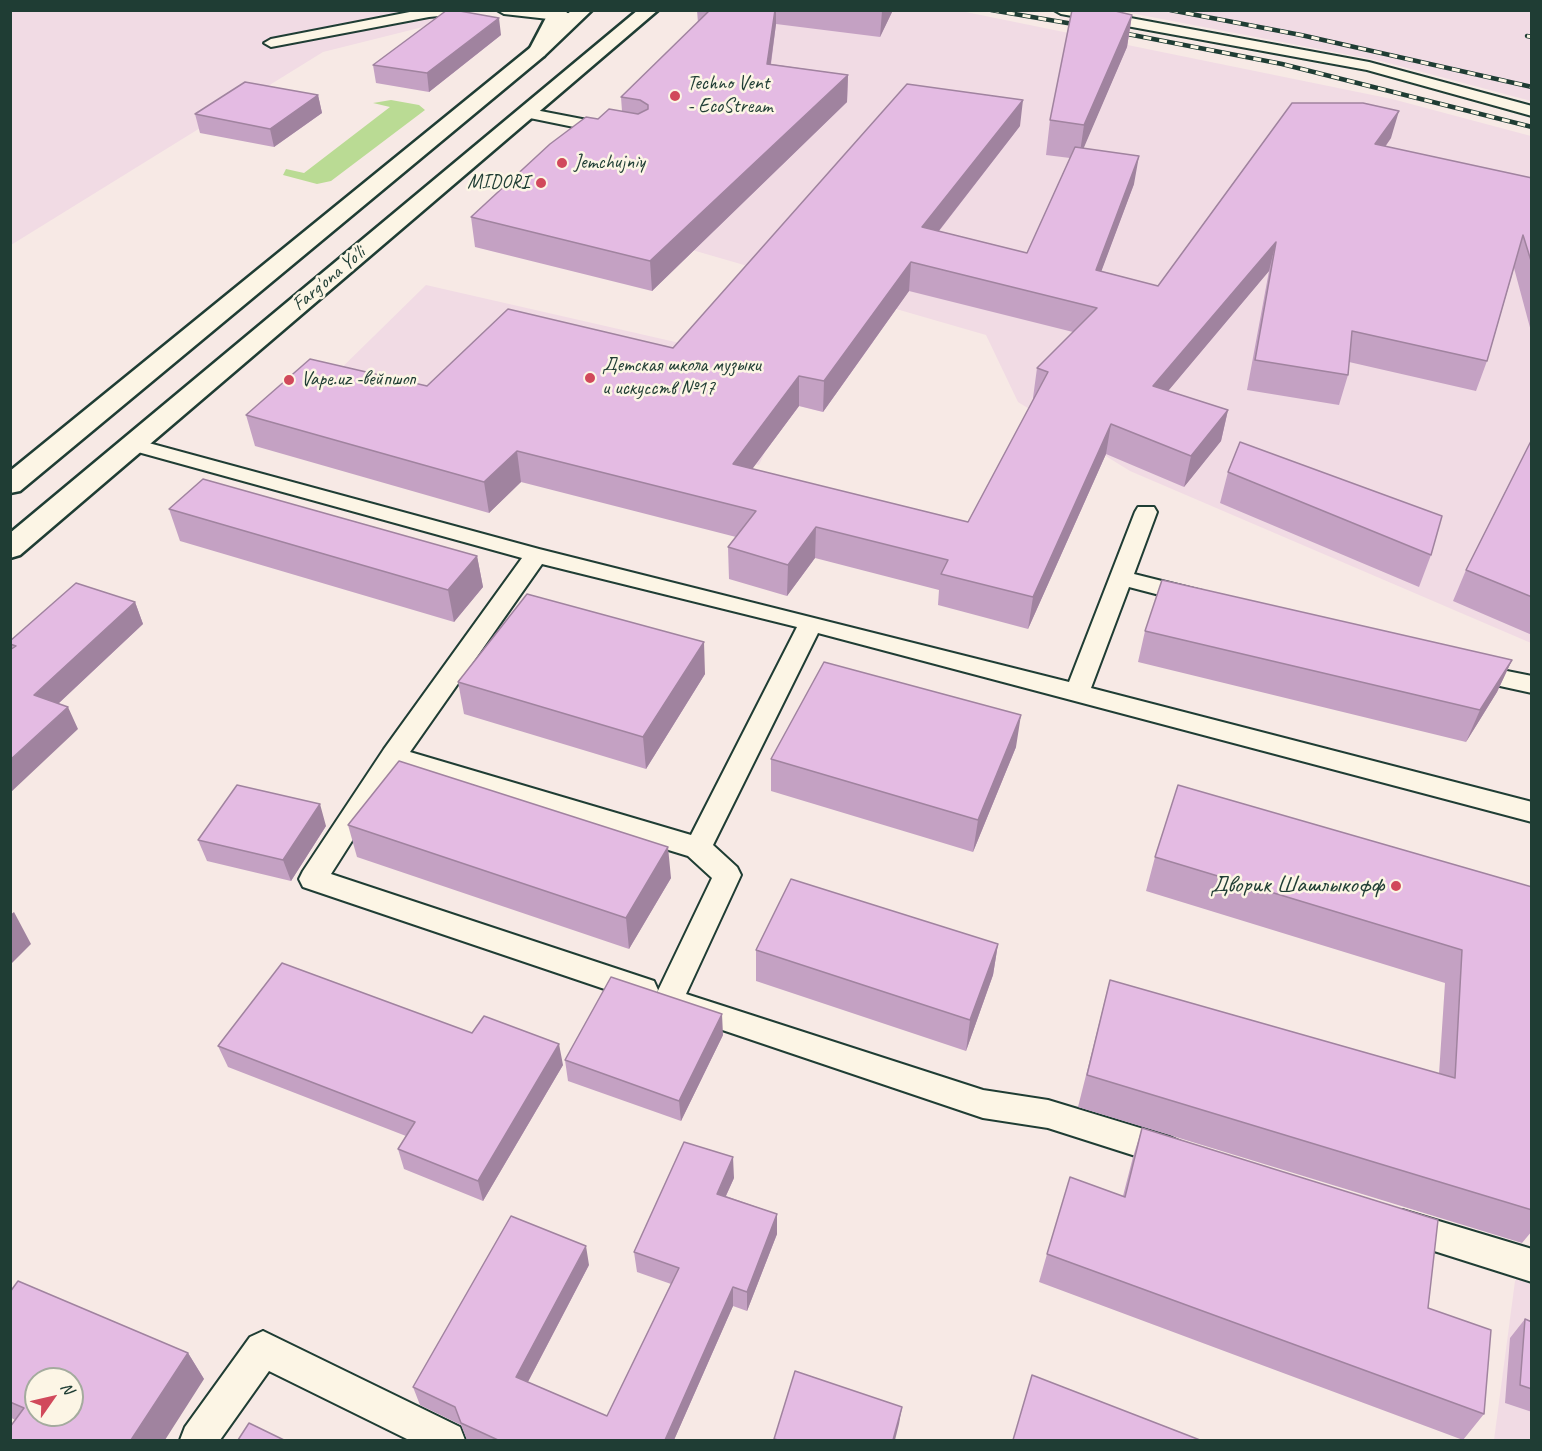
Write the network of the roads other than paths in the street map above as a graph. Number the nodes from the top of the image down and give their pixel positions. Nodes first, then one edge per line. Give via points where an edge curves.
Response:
1 (459, 10) edge
2 (504, 10) edge
3 (649, 10) edge
4 (1061, 10) edge
5 (569, 14) edge
6 (271, 43) dead end
7 (1532, 111) edge
8 (525, 113) junction
9 (628, 133) edge
10 (134, 445) junction
11 (10, 485) edge
12 (1146, 512) dead end
13 (10, 549) edge
14 (536, 555) junction
15 (1121, 578) junction
16 (1210, 600) edge
17 (811, 623) junction
18 (1478, 673) edge
19 (1532, 685) edge
20 (1077, 693) junction
21 (393, 756) junction
22 (1532, 812) edge
23 (698, 848) junction
24 (669, 999) junction
25 (1194, 1160) edge
26 (1374, 1217) edge
27 (1532, 1266) edge
28 (198, 1440) edge
29 (447, 1440) edge

1 - 6 lane
2 - 5 lane
3 - 8 main road, Farg'ona Yo'li
4 - 7 lane via 1369,66
5 - 11 main road, Farg'ona Yo'li via 537,52
8 - 9 lane
8 - 10 main road, Farg'ona Yo'li
10 - 13 main road, Farg'ona Yo'li
10 - 14 lane
12 - 15 lane
14 - 17 lane
14 - 21 lane
15 - 16 lane
15 - 20 lane
17 - 20 lane
17 - 23 lane
18 - 19 lane
20 - 22 lane
21 - 23 lane
21 - 24 lane via 313,879
23 - 24 lane via 727,875
24 - 25 lane via 983,1104 1048,1113
26 - 27 lane
28 - 29 lane via 262,1349

